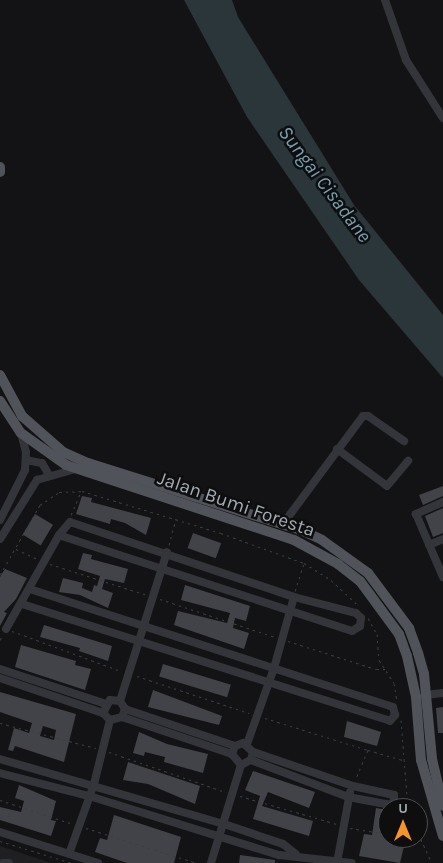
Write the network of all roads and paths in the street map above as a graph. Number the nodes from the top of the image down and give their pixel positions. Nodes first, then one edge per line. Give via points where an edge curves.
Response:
1 (384, 0) edge
2 (443, 118) edge
3 (0, 167) edge
4 (0, 172) edge
5 (0, 375) edge
6 (0, 401) edge
7 (21, 433) junction
8 (404, 441) dead end
9 (337, 450) junction
10 (26, 460) junction
11 (408, 461) dead end
12 (75, 469) junction
13 (48, 474) junction
14 (140, 477) junction
15 (137, 488) junction
16 (82, 491) dead end
17 (443, 502) edge
18 (1, 517) edge
19 (11, 519) junction
20 (176, 519) dead end
21 (68, 523) junction
22 (283, 524) junction
23 (59, 535) junction
24 (443, 539) edge
25 (0, 540) edge
26 (429, 545) junction
27 (166, 552) junction
28 (304, 564) dead end
29 (161, 568) junction
30 (443, 578) edge
31 (30, 590) junction
32 (294, 596) junction
33 (22, 604) junction
34 (288, 611) junction
35 (144, 624) junction
36 (6, 629) joint
37 (281, 639) junction
38 (139, 640) junction
39 (274, 668) junction
40 (385, 668) dead end
41 (0, 670) edge
42 (128, 673) junction
43 (0, 678) edge
44 (268, 684) junction
45 (443, 693) edge
46 (426, 695) junction
47 (120, 701) junction
48 (106, 704) junction
49 (125, 709) junction
50 (104, 712) junction
51 (256, 716) junction
52 (122, 718) junction
53 (110, 720) junction
54 (0, 723) edge
55 (247, 744) junction
56 (235, 746) junction
57 (102, 750) junction
58 (368, 750) junction
59 (253, 752) junction
60 (232, 754) junction
61 (0, 759) edge
62 (251, 760) junction
63 (404, 760) dead end
64 (241, 765) junction
65 (0, 773) edge
66 (94, 784) junction
67 (353, 786) junction
68 (233, 794) junction
69 (89, 796) junction
70 (348, 797) junction
71 (0, 800) edge
72 (443, 806) edge
73 (224, 824) junction
74 (79, 826) junction
75 (344, 826) junction
76 (0, 832) edge
77 (378, 832) edge
78 (220, 835) junction
79 (443, 836) edge
80 (0, 841) edge
81 (425, 848) edge
82 (69, 854) junction
83 (296, 854) junction
84 (338, 862) edge
85 (3, 863) edge
86 (9, 863) edge
87 (72, 863) edge
88 (98, 863) edge
89 (197, 863) edge
90 (212, 863) edge
91 (352, 863) edge
92 (432, 863) edge

1 - 2 street via 406,60
3 - 4 main road
5 - 14 main road, Jalan Bumi Foresta via 22,416 64,452 88,463
6 - 7 main road, Jalan Bumi Foresta
7 - 10 street
7 - 12 main road, Jalan Bumi Foresta via 42,451
8 - 9 street via 364,415
9 - 11 street via 387,486
9 - 22 street
10 - 13 street via 42,463
10 - 18 street via 22,480
12 - 13 street
12 - 15 main road, Jalan Bumi Foresta
13 - 19 street via 30,486
14 - 15 main road
14 - 22 main road, Jalan Bumi Foresta
15 - 79 main road, Jalan Bumi Foresta via 294,540 360,580 398,634 407,656 416,697 421,760
16 - 21 path
17 - 26 street via 416,514
18 - 19 street
19 - 25 street
20 - 27 path
21 - 23 street
21 - 27 street
22 - 46 main road, Jalan Bumi Foresta via 322,540 345,555 368,573 390,599 409,628 418,653
23 - 29 street
23 - 31 street
24 - 26 street
26 - 30 street
27 - 29 street
27 - 32 street
28 - 32 path
29 - 34 street
29 - 35 street
31 - 33 street
31 - 35 street
32 - 34 street
32 - 34 street via 356,614 361,618 360,626 352,631
33 - 36 street
33 - 38 street
34 - 37 street
35 - 38 street
35 - 39 street
36 - 42 path
37 - 39 street
37 - 40 path via 376,669
38 - 42 street
38 - 44 street
39 - 44 street
39 - 44 street via 394,707 395,715 390,721
41 - 48 street
42 - 47 street
42 - 51 path
43 - 50 street
44 - 51 street
45 - 46 street
46 - 72 main road, Jalan Bumi Foresta via 432,759
47 - 48 street
47 - 49 street
48 - 50 street
49 - 52 street
49 - 56 street
50 - 53 street
51 - 55 street
51 - 58 path
52 - 53 street
52 - 60 street
53 - 57 street
54 - 57 path
55 - 56 street
55 - 59 street
56 - 60 street
57 - 66 street
57 - 68 path
58 - 63 path
58 - 67 path
59 - 62 street
59 - 67 street
60 - 64 street
61 - 66 street
62 - 64 street
62 - 70 street
64 - 68 street
65 - 69 street
66 - 69 street
66 - 73 street
67 - 70 street
67 - 70 street via 394,795 394,800 391,805
68 - 73 street
68 - 75 path
69 - 74 street
69 - 78 street
70 - 75 street
71 - 74 path
73 - 78 street
73 - 83 street via 283,844
74 - 82 street
74 - 89 path
75 - 77 path
75 - 84 street
76 - 82 street
78 - 83 street via 279,855
78 - 90 street
80 - 87 path
81 - 92 path
82 - 88 street
83 - 84 street
84 - 91 street
85 - 86 street

